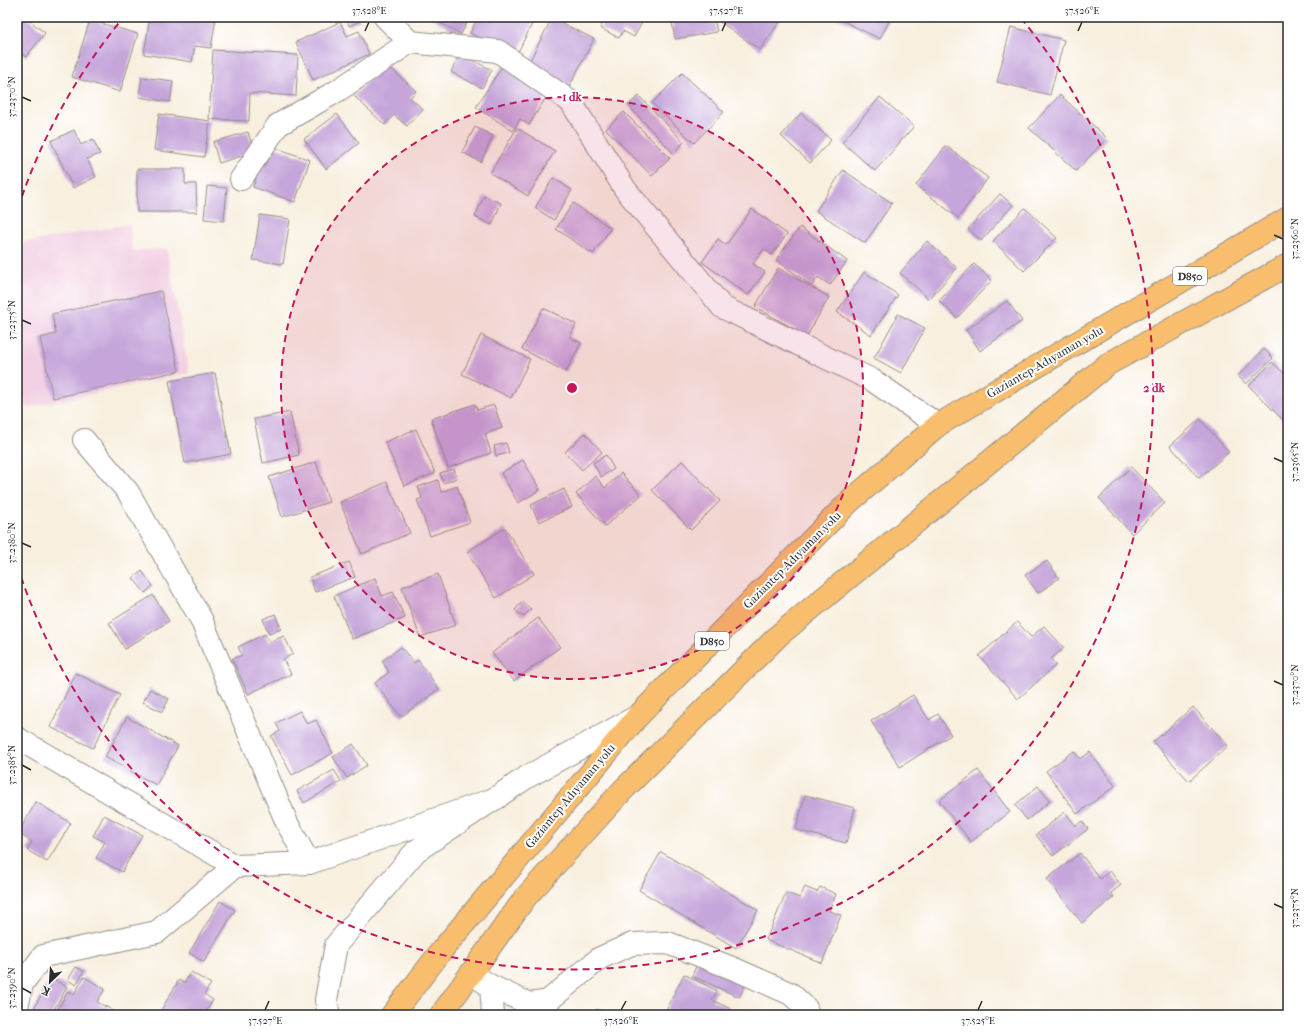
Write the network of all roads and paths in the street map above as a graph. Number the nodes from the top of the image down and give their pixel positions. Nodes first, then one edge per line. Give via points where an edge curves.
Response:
1 (385, 17) edge
2 (410, 42) junction
3 (241, 179) dead end
4 (1288, 218) edge
5 (1288, 265) edge
6 (938, 425) junction
7 (84, 440) dead end
8 (638, 716) junction
9 (17, 738) edge
10 (497, 798) junction
11 (309, 863) junction
12 (235, 866) junction
13 (471, 974) junction
14 (491, 986) junction
15 (17, 1008) edge
16 (329, 1015) edge
17 (392, 1015) edge
18 (441, 1015) edge
19 (493, 1015) edge
20 (808, 1015) edge

1 - 2 street
2 - 3 street via 337,91 278,125
2 - 6 street via 498,51 571,102 625,189 722,307 872,380
4 - 6 highway, Gaziantep-Adıyaman yolu / D850
5 - 13 highway via 1108,364 780,635 622,791 525,898
6 - 8 highway, Gaziantep-Adıyaman yolu / D850 via 847,504
7 - 11 street via 128,492 201,620 286,823
8 - 10 street via 527,777
8 - 17 highway, Gaziantep-Adıyaman yolu / D850 via 442,950
9 - 12 street
10 - 11 street
10 - 16 street via 416,851 336,945 326,1000
11 - 12 street
12 - 15 street via 157,932 43,956 22,984
13 - 14 street
13 - 18 highway
14 - 19 street
14 - 20 street via 529,1004 548,1000 600,958 632,944 668,943 791,994 806,1008

